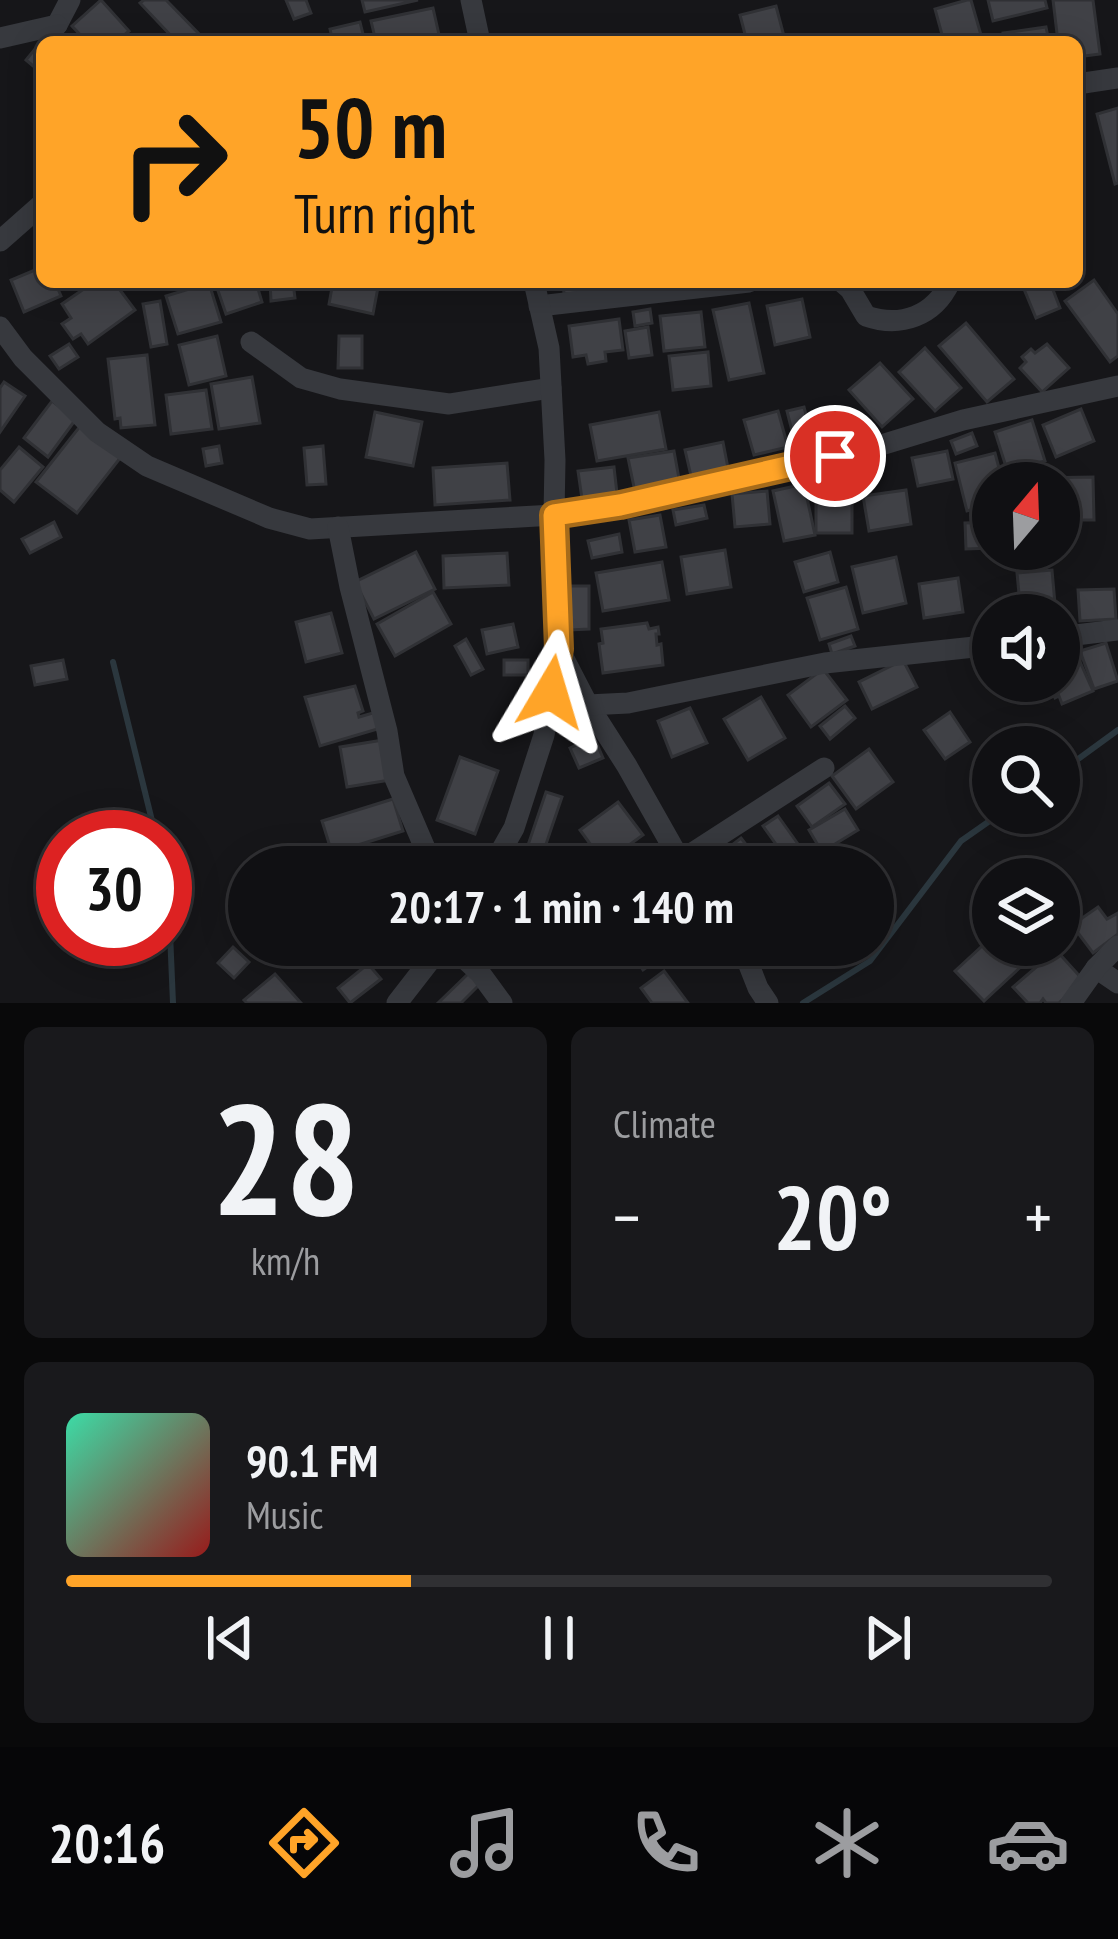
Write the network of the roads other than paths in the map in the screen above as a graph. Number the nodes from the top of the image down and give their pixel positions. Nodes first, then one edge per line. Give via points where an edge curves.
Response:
1 (70, 0) edge
2 (471, 0) edge
3 (65, 33) edge
4 (479, 36) edge
5 (0, 38) edge
6 (1118, 78) edge
7 (1083, 83) edge
8 (36, 209) edge
9 (0, 241) edge
10 (535, 288) edge
11 (696, 288) edge
12 (849, 288) edge
13 (947, 288) edge
14 (539, 306) junction
15 (0, 327) edge
16 (251, 342) dead end
17 (1118, 386) edge
18 (551, 388) junction
19 (554, 515) junction
20 (338, 527) junction
21 (1117, 630) edge
22 (1080, 634) edge
23 (972, 647) edge
24 (559, 649) junction
25 (587, 705) junction
26 (824, 768) dead end
27 (425, 846) edge
28 (504, 846) edge
29 (672, 846) edge
30 (709, 846) edge
31 (1118, 946) edge
32 (428, 966) edge
33 (472, 966) edge
34 (749, 966) edge
35 (1096, 968) junction
36 (1118, 983) edge
37 (397, 1003) edge
38 (502, 1003) edge
39 (768, 1003) edge
40 (1071, 1003) edge

1 - 3 street
2 - 4 street
3 - 5 street
6 - 7 street
8 - 9 street
10 - 14 street
11 - 14 street
12 - 13 street via 866,316 882,321 904,321 940,302
14 - 18 street
15 - 20 street via 97,432 147,466 269,518
16 - 18 street via 301,378 340,389 449,404
17 - 19 street
18 - 19 street
19 - 20 street
19 - 24 street
20 - 27 street via 394,776
21 - 22 street
23 - 25 street via 825,662
24 - 25 street
24 - 28 street via 544,735
25 - 29 street
26 - 30 street
31 - 35 street
32 - 37 street
33 - 38 street
34 - 39 street
35 - 36 street
35 - 40 street

